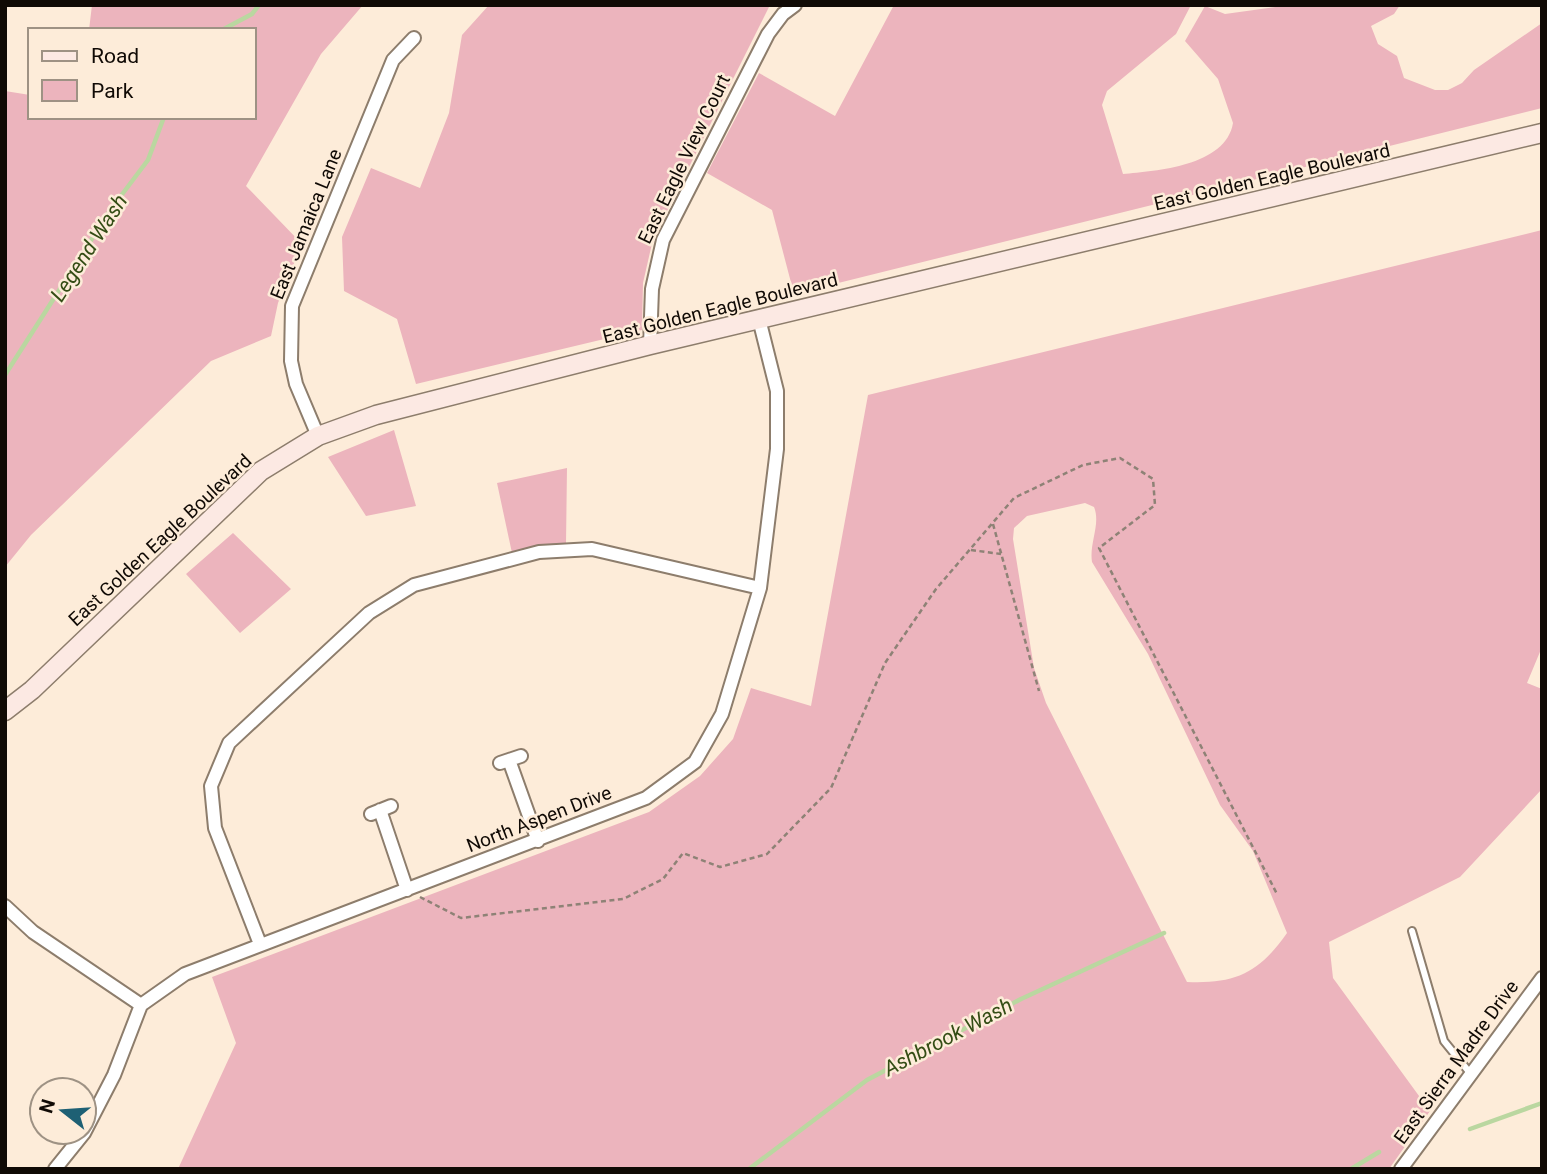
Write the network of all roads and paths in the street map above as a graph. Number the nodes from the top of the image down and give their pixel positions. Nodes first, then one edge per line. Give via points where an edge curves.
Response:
1 (795, 5) edge
2 (414, 38) dead end
3 (1542, 134) edge
4 (759, 320) junction
5 (650, 345) junction
6 (318, 436) junction
7 (993, 524) junction
8 (971, 550) junction
9 (1001, 554) junction
10 (760, 588) junction
11 (1039, 691) dead end
12 (5, 711) edge
13 (510, 759) dead end
14 (381, 810) dead end
15 (538, 841) junction
16 (407, 890) junction
17 (1277, 894) dead end
18 (5, 906) edge
19 (1412, 931) dead end
20 (260, 944) junction
21 (1542, 978) edge
22 (141, 1005) junction
23 (1470, 1073) junction
24 (55, 1169) edge
25 (1401, 1169) edge

1 - 5 street, East Eagle View Court via 768,34 663,240 652,289
2 - 6 street, East Jamaica Lane via 393,60 292,306 291,361
3 - 4 street, East Golden Eagle Boulevard
4 - 5 street, East Golden Eagle Boulevard
4 - 10 street, North Aspen Drive via 777,391 777,449
5 - 6 street, East Golden Eagle Boulevard via 376,415
6 - 12 street, East Golden Eagle Boulevard via 261,471
7 - 8 path
7 - 9 path
7 - 17 path via 1014,498 1083,465 1119,458 1153,479 1155,505 1099,548
8 - 9 path
8 - 16 path via 936,589 885,663 831,788 767,853 720,867 683,853 663,879 623,900 461,918
9 - 11 path
10 - 15 street, North Aspen Drive via 722,714 695,762 646,798
10 - 20 street via 592,549 539,552 414,585 369,613 229,743 211,786 215,828
13 - 15 street
14 - 16 street
15 - 16 street, North Aspen Drive
16 - 20 street, North Aspen Drive
18 - 22 street via 33,932
19 - 23 lane via 1444,1041
20 - 22 street, North Aspen Drive via 185,974
21 - 23 street, East Sierra Madre Drive
22 - 24 street via 114,1075 83,1133
23 - 25 street, East Sierra Madre Drive

